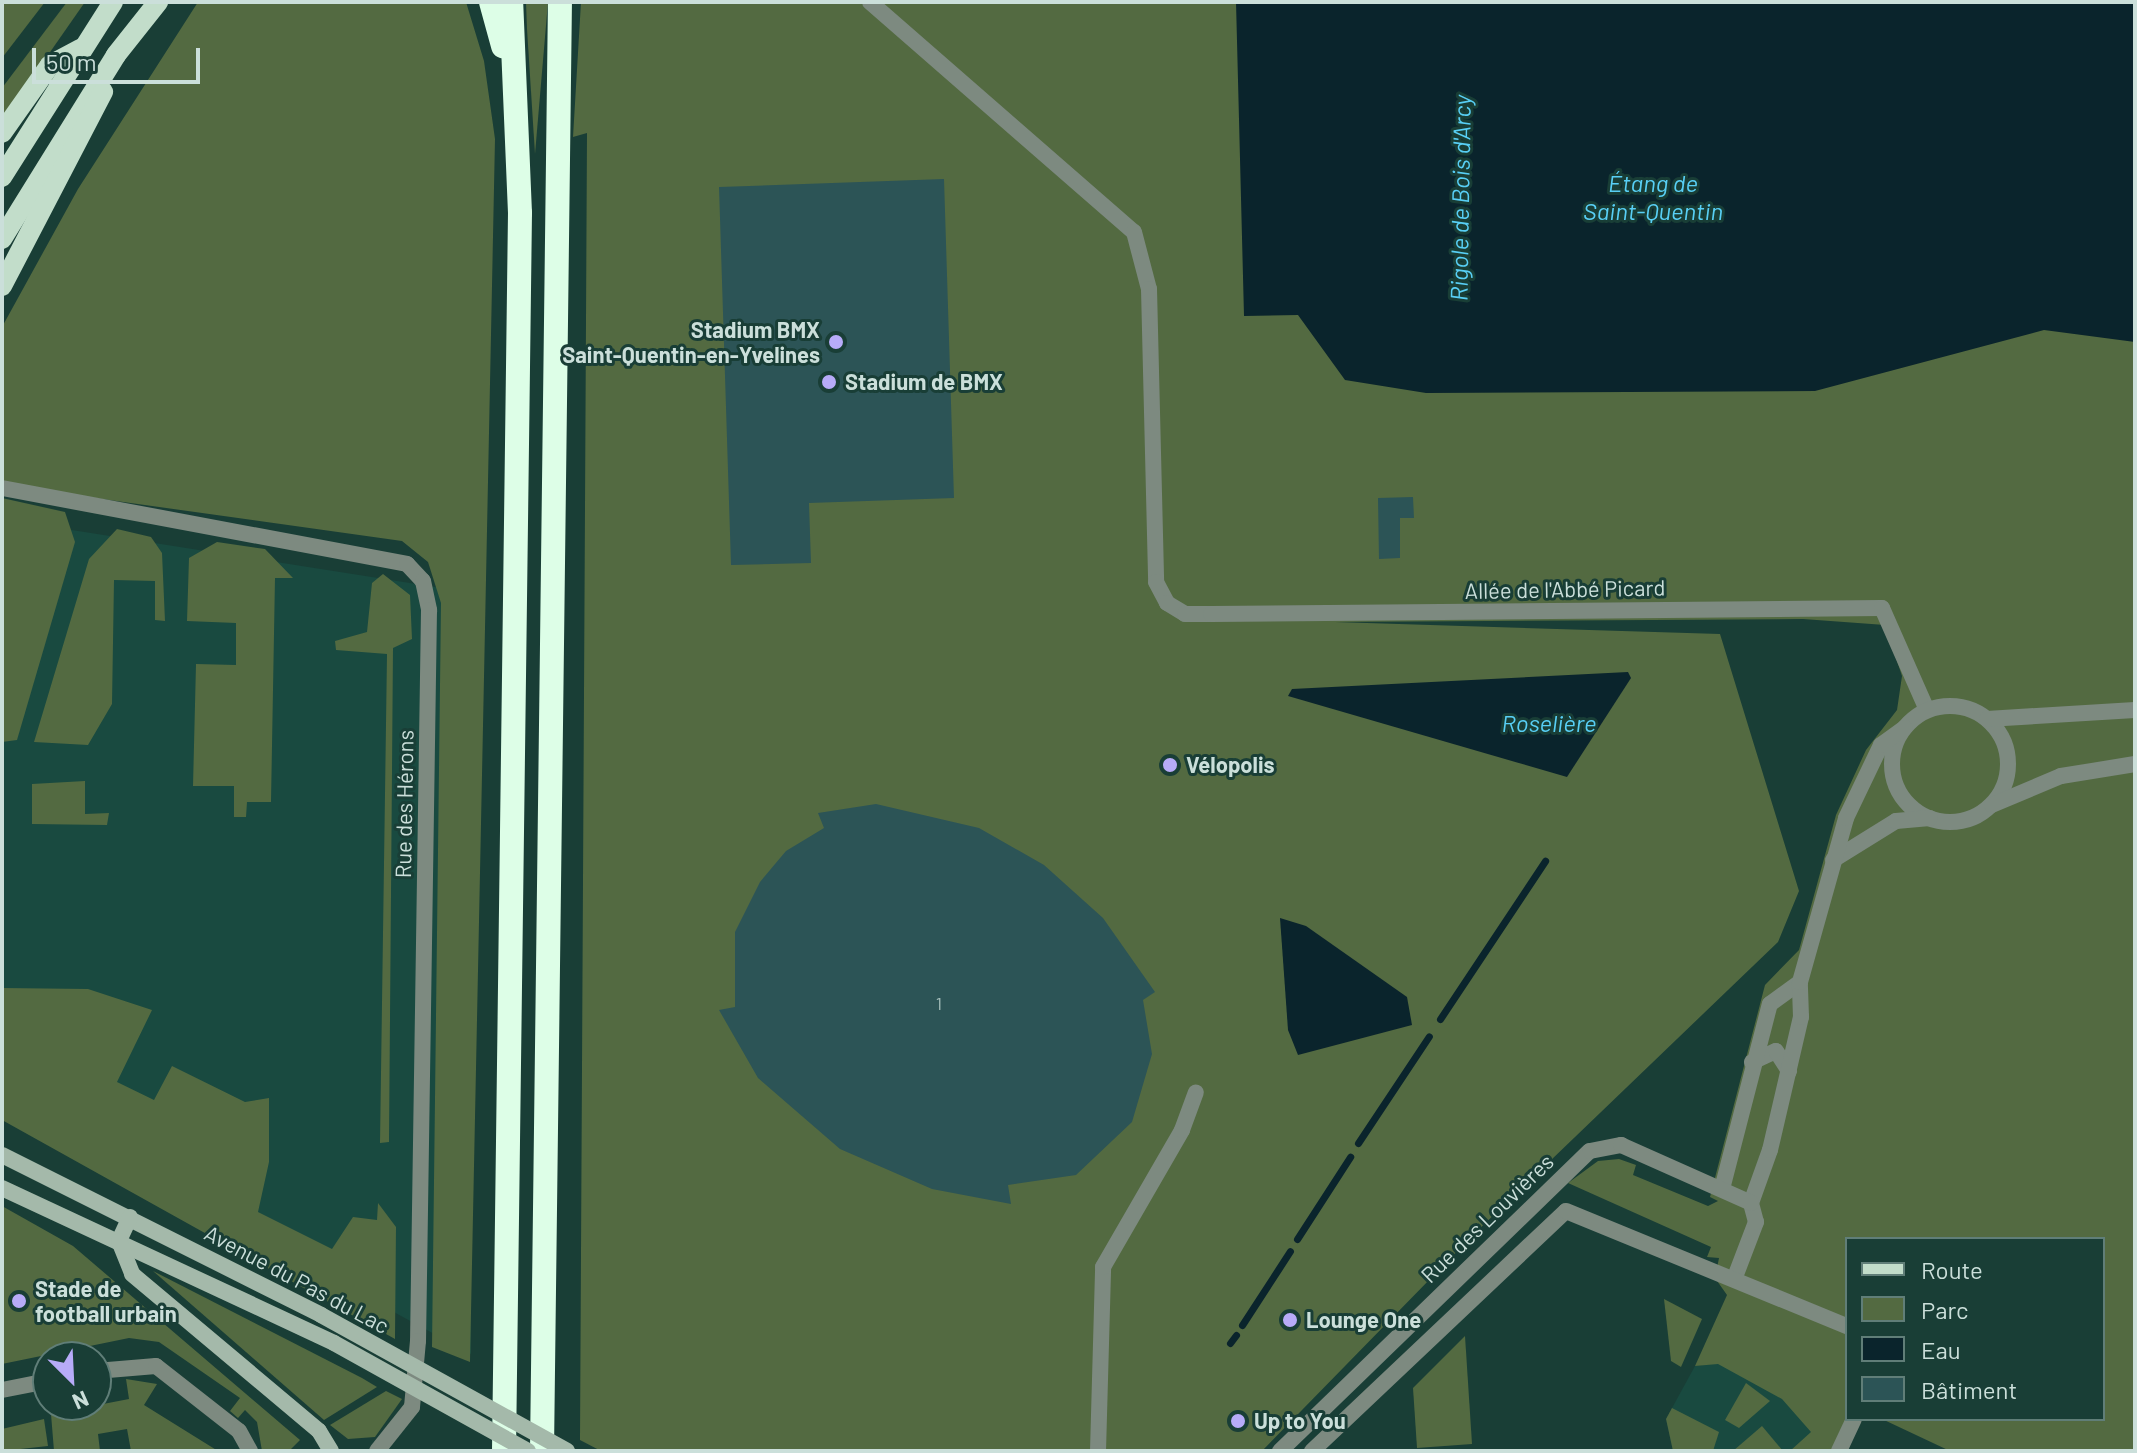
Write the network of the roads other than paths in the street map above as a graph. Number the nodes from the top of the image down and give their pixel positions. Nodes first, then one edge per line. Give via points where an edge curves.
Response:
1 (113, 2) edge
2 (158, 2) edge
3 (491, 2) edge
4 (511, 2) edge
5 (560, 2) edge
6 (870, 2) edge
7 (84, 48) junction
8 (116, 55) junction
9 (518, 95) junction
10 (2, 133) edge
11 (2, 177) edge
12 (2, 239) edge
13 (2, 286) edge
14 (2, 488) edge
15 (1927, 710) junction
16 (2135, 710) edge
17 (1987, 719) junction
18 (1904, 728) junction
19 (2135, 764) edge
20 (1990, 806) junction
21 (1930, 818) junction
22 (1833, 860) junction
23 (1800, 982) junction
24 (1752, 1062) junction
25 (1789, 1071) junction
26 (1196, 1092) dead end
27 (2, 1155) edge
28 (2, 1188) edge
29 (1722, 1189) junction
30 (1751, 1203) junction
31 (130, 1217) junction
32 (119, 1241) junction
33 (1735, 1277) junction
34 (1845, 1325) edge
35 (112, 1370) edge
36 (32, 1384) edge
37 (2, 1390) edge
38 (1853, 1421) edge
39 (250, 1451) edge
40 (331, 1451) edge
41 (377, 1451) edge
42 (504, 1451) edge
43 (528, 1451) edge
44 (542, 1451) edge
45 (567, 1451) edge
46 (1098, 1451) edge
47 (1280, 1451) edge
48 (1312, 1451) edge
49 (1839, 1451) edge

1 - 7 main road
2 - 8 main road
3 - 9 highway
4 - 9 highway
5 - 44 highway
6 - 15 street, Allée de l'Abbé Picard via 1134,232 1149,289 1156,582 1167,603 1185,614 1882,608
7 - 10 main road via 50,65
7 - 11 main road
8 - 12 main road
8 - 13 main road via 92,125
9 - 42 highway
14 - 41 street, Rue des Hérons via 407,564 423,581 429,610 418,1341 412,1407
15 - 17 street via 1958,706
15 - 18 street
16 - 17 street
17 - 20 street via 2007,752 2008,771
18 - 21 street via 1894,780 1902,796
18 - 22 street via 1881,745 1859,780
19 - 20 street via 2061,776
20 - 21 street via 1962,820
21 - 22 street via 1896,821
22 - 23 street
23 - 24 street via 1770,1004
23 - 25 street via 1801,1017
24 - 25 street via 1776,1051
24 - 29 street via 1737,1144
25 - 30 street
26 - 46 street via 1182,1130 1103,1267
27 - 31 main road, Avenue du Pas du Lac
28 - 32 main road, Avenue du Pas du Lac
29 - 30 street, Rue des Louvières
29 - 47 street, Rue des Louvières via 1621,1145 1590,1151
30 - 33 street via 1756,1222
31 - 32 main road
31 - 45 main road, Avenue du Pas du Lac, bridge
32 - 40 main road via 132,1274 319,1431
32 - 43 main road, Avenue du Pas du Lac, bridge via 334,1343
33 - 34 street, Rue des Louvières
33 - 48 street, Rue des Louvières via 1580,1212 1553,1216
35 - 39 street via 156,1366 239,1431
36 - 37 street
38 - 49 street

